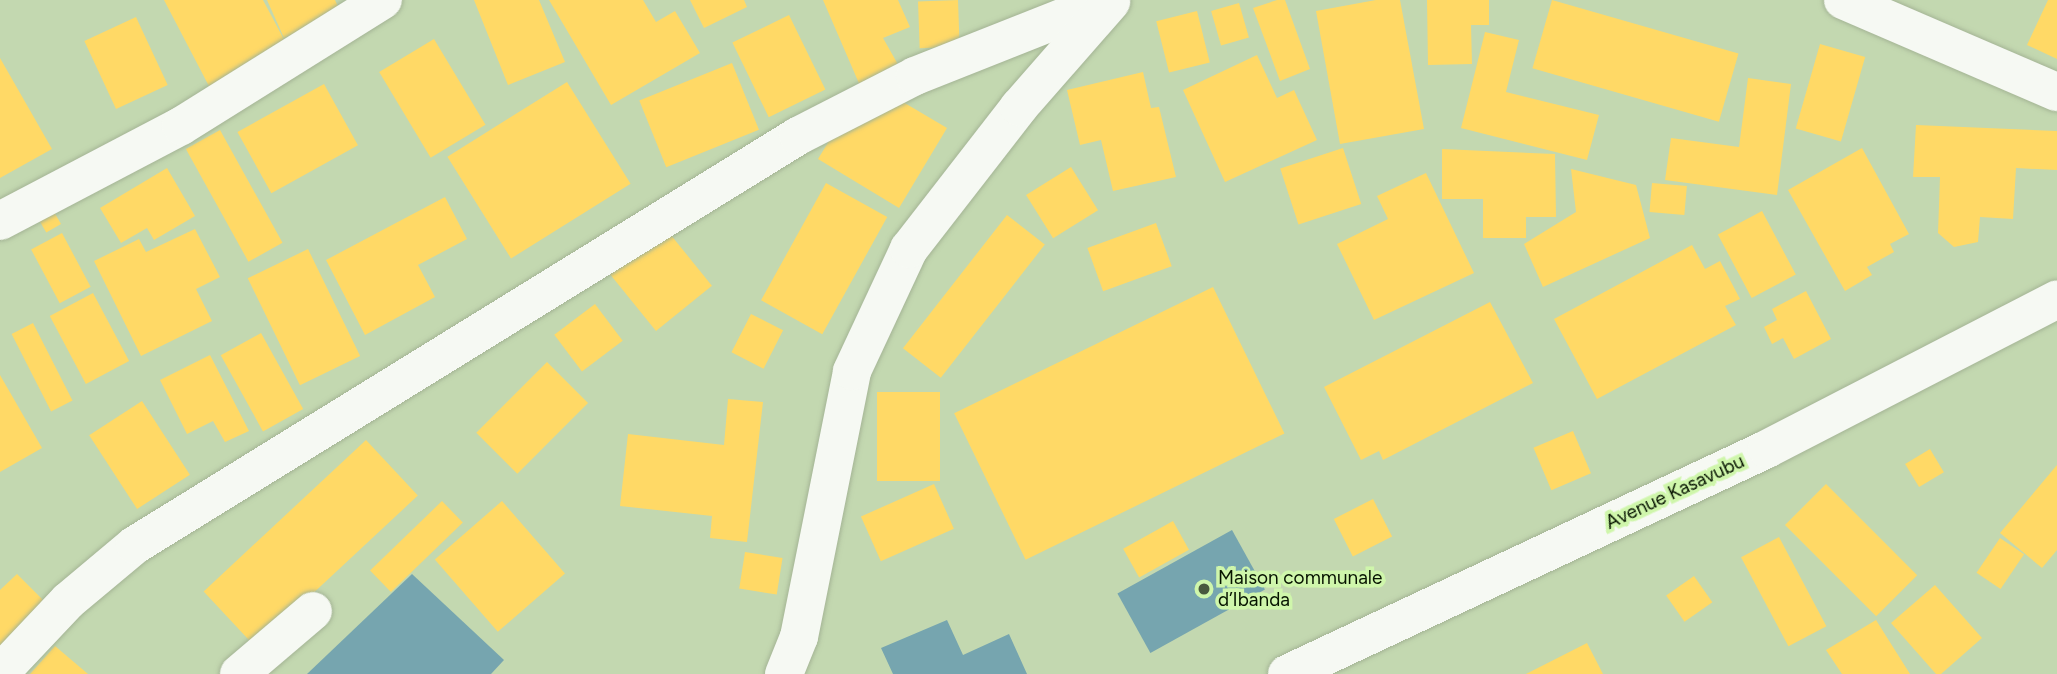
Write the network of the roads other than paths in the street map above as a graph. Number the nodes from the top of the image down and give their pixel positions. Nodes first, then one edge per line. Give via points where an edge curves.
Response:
1 (383, 0) edge
2 (1107, 0) edge
3 (1113, 0) edge
4 (1843, 0) edge
5 (2057, 92) edge
6 (0, 221) edge
7 (2057, 299) edge
8 (313, 611) dead end
9 (0, 673) edge
10 (239, 674) edge
11 (784, 674) edge
12 (1287, 674) edge

1 - 6 street via 181,126
2 - 9 street via 915,76 798,136 135,545 68,601
3 - 11 street via 1019,107 909,249 852,371 799,637
4 - 5 street
7 - 12 street, Avenue Kasavubu via 1767,449
8 - 10 street

